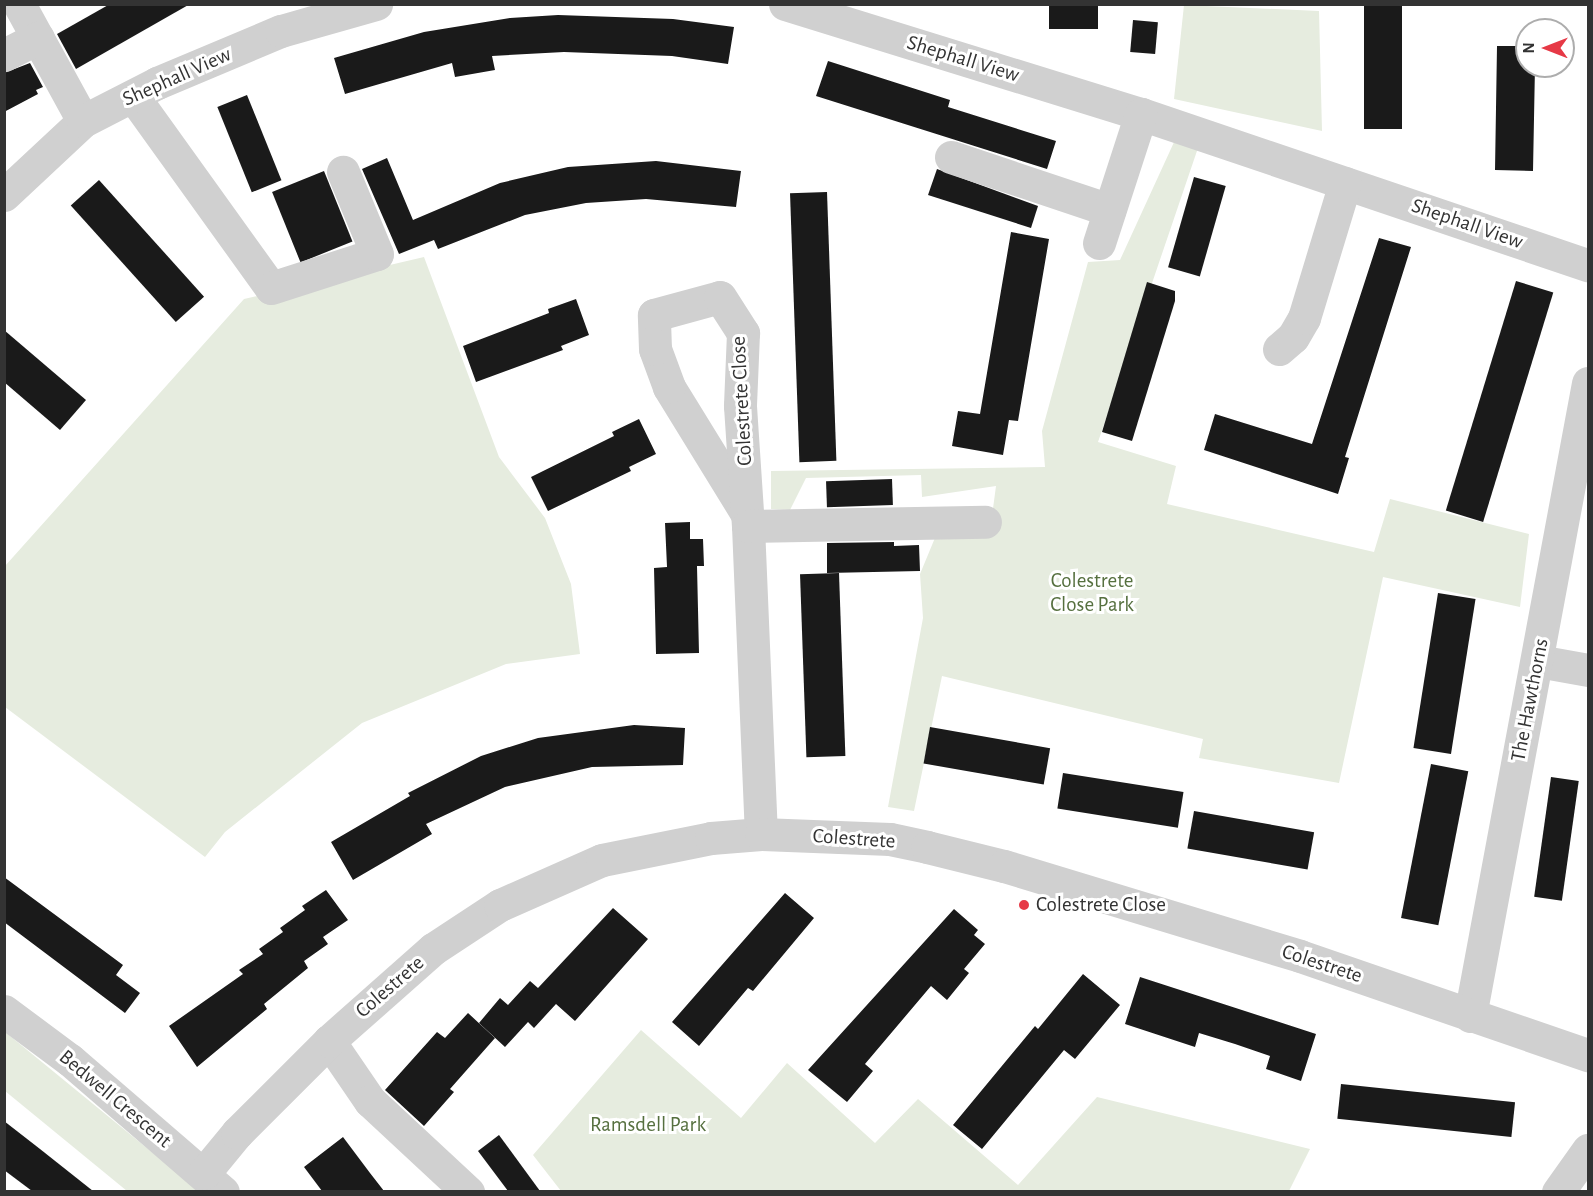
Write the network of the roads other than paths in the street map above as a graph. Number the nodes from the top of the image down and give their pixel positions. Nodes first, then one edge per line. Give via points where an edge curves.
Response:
1 (19, 4) edge
2 (376, 4) edge
3 (785, 4) edge
4 (38, 38) junction
5 (4, 55) edge
6 (133, 96) junction
7 (1141, 114) junction
8 (83, 121) junction
9 (951, 157) dead end
10 (344, 172) dead end
11 (1345, 183) junction
12 (4, 195) edge
13 (1109, 210) junction
14 (1099, 243) dead end
15 (1588, 266) edge
16 (1279, 349) dead end
17 (1588, 383) edge
18 (748, 520) junction
19 (985, 522) dead end
20 (1538, 661) junction
21 (1588, 670) edge
22 (761, 834) junction
23 (4, 1011) edge
24 (1470, 1016) junction
25 (329, 1041) junction
26 (1588, 1055) edge
27 (1588, 1150) edge
28 (214, 1182) edge
29 (468, 1191) edge
30 (1558, 1191) edge

1 - 4 street
2 - 6 street, Shephall View via 281,31
3 - 7 street, Shephall View
4 - 5 street
4 - 8 street
6 - 8 street, Shephall View
6 - 10 street via 271,288 377,254
7 - 11 street, Shephall View
7 - 13 street
8 - 12 street, Shephall View
9 - 13 street
11 - 15 street, Shephall View
11 - 16 street via 1304,318 1293,337
13 - 14 street
17 - 20 street, The Hawthorns
18 - 18 street, Colestrete Close via 669,387 655,349 654,315 720,297 742,333 740,406
18 - 19 street
18 - 22 street, Colestrete Close
20 - 21 street
20 - 24 street, The Hawthorns
22 - 24 street, Colestrete via 890,839 1004,866 1300,956
22 - 25 street, Colestrete via 652,847 602,860 500,905 433,949
23 - 28 street, Bedwell Crescent
24 - 26 street, Colestrete
25 - 28 street, Colestrete via 237,1133
25 - 29 street via 370,1101
27 - 30 street

